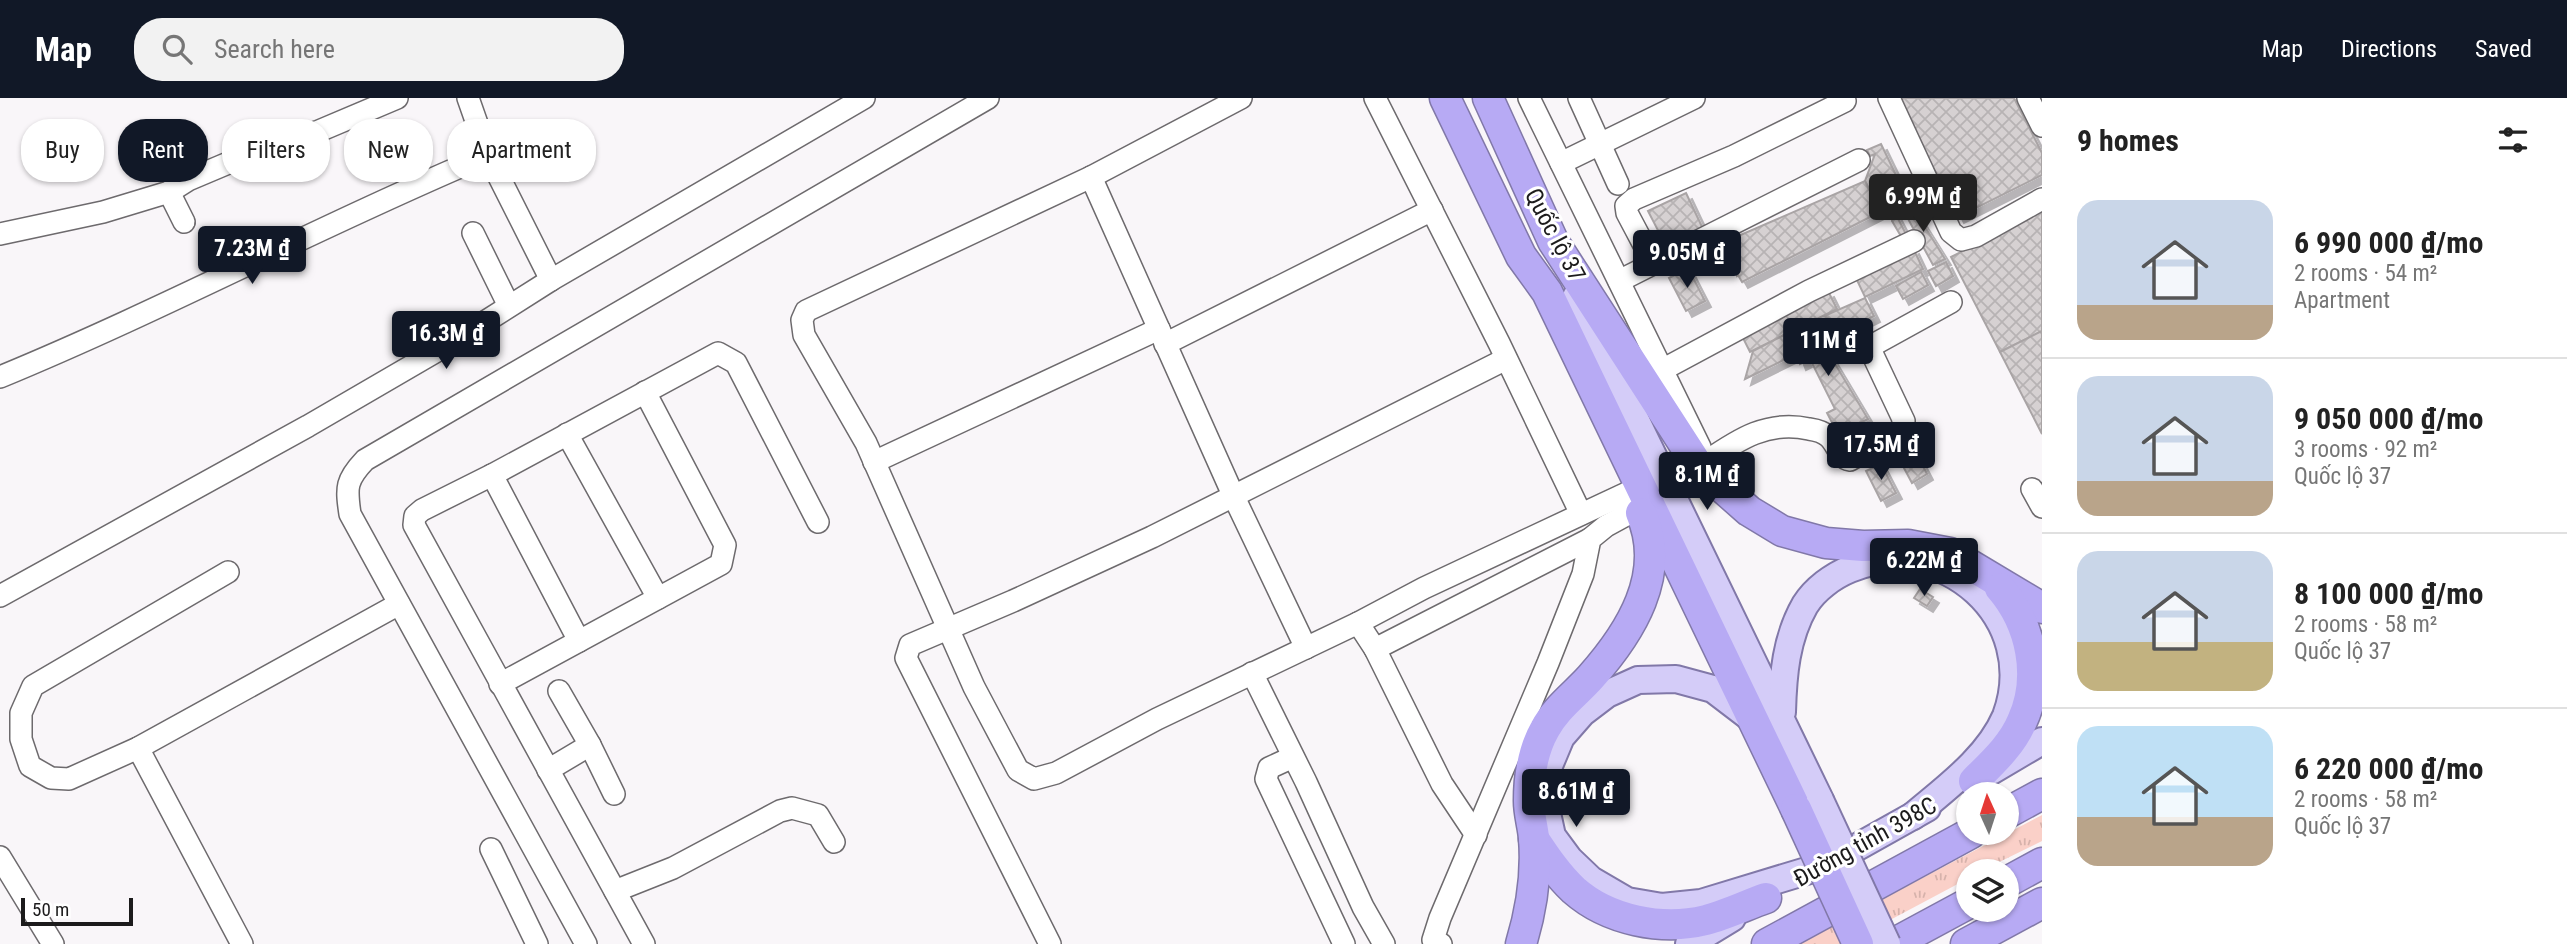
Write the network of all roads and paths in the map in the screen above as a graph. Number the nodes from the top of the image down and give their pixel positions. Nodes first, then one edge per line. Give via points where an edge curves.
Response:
1 (397, 98) edge
2 (468, 98) edge
3 (864, 98) edge
4 (988, 98) edge
5 (1241, 98) edge
6 (1375, 98) edge
7 (1446, 98) edge
8 (1488, 98) edge
9 (1529, 98) edge
10 (1579, 98) edge
11 (1693, 98) edge
12 (1889, 98) edge
13 (2028, 98) edge
14 (1845, 101) dead end
15 (475, 119) edge
16 (2042, 126) edge
17 (1601, 144) junction
18 (1859, 160) dead end
19 (1561, 163) junction
20 (447, 172) edge
21 (1091, 177) junction
22 (502, 182) edge
23 (1618, 184) dead end
24 (169, 192) junction
25 (2042, 199) edge
26 (1432, 210) junction
27 (184, 222) dead end
28 (473, 233) dead end
29 (0, 234) edge
30 (1553, 241) junction
31 (1914, 241) dead end
32 (1521, 256) junction
33 (1654, 264) junction
34 (551, 280) junction
35 (1619, 281) junction
36 (1951, 302) dead end
37 (509, 306) junction
38 (1162, 336) junction
39 (1506, 359) junction
40 (1662, 370) junction
41 (0, 377) edge
42 (645, 392) junction
43 (567, 434) junction
44 (1707, 461) junction
45 (874, 462) junction
46 (492, 475) junction
47 (1723, 488) junction
48 (1234, 497) junction
49 (1635, 499) junction
50 (1581, 514) junction
51 (818, 522) dead end
52 (1590, 539) junction
53 (228, 572) dead end
54 (1987, 574) junction
55 (0, 596) edge
56 (658, 598) junction
57 (399, 604) junction
58 (2042, 608) edge
59 (1359, 622) junction
60 (948, 628) junction
61 (579, 641) junction
62 (1306, 648) junction
63 (1375, 649) junction
64 (1252, 673) junction
65 (500, 684) junction
66 (559, 691) dead end
67 (1782, 718) junction
68 (1751, 719) junction
69 (2042, 741) edge
70 (590, 745) junction
71 (138, 748) junction
72 (1293, 757) junction
73 (548, 770) junction
74 (1974, 781) junction
75 (614, 794) dead end
76 (2042, 794) edge
77 (1808, 804) junction
78 (2020, 806) edge
79 (1913, 816) junction
80 (1476, 835) junction
81 (1534, 839) junction
82 (1956, 841) edge
83 (834, 842) dead end
84 (491, 849) dead end
85 (0, 857) edge
86 (2042, 863) edge
87 (1824, 866) junction
88 (2019, 875) edge
89 (615, 891) junction
90 (1766, 898) junction
91 (2042, 904) edge
92 (1956, 910) edge
93 (1431, 943) edge
94 (53, 944) edge
95 (242, 944) edge
96 (537, 944) edge
97 (586, 944) edge
98 (644, 944) edge
99 (1050, 944) edge
100 (1344, 944) edge
101 (1384, 944) edge
102 (1521, 944) edge
103 (1689, 944) edge
104 (1767, 944) edge
105 (1858, 944) edge
106 (1887, 944) edge
107 (1893, 944) edge
108 (1966, 944) edge

1 - 24 street via 233,161
2 - 15 street
3 - 34 street
4 - 57 street via 365,460 346,489 350,514
5 - 21 street
6 - 26 street
7 - 32 highway, Quốc lộ 37
8 - 30 highway, Quốc lộ 37
9 - 19 street
10 - 17 street
11 - 17 street
12 - 25 street via 1951,232 1961,240
13 - 16 street
14 - 33 street via 1734,156 1633,198 1626,206 1627,213
17 - 19 street
17 - 23 street
18 - 33 street
19 - 35 street
20 - 41 street
21 - 38 street
21 - 45 street via 806,311 804,335
22 - 34 street
24 - 27 street
24 - 29 street
26 - 38 street
26 - 39 street
28 - 37 street
30 - 47 highway, Quốc lộ 37 via 1699,467
30 - 67 main road
31 - 40 street
32 - 49 highway
32 - 68 highway, Quốc lộ 37 via 1547,292
33 - 35 street
34 - 37 street
35 - 40 street
36 - 44 street via 1870,349 1904,421 1900,431 1848,460 1822,432 1774,427 1752,433
37 - 55 street via 308,426
38 - 45 street
38 - 48 street
39 - 48 street
39 - 50 street
40 - 44 street
42 - 43 street
42 - 51 street via 718,353 736,363
42 - 56 street via 725,545 721,564
43 - 46 street
43 - 56 street
44 - 47 street
45 - 60 street
46 - 61 street
46 - 65 street via 422,510 414,525
47 - 54 highway, Quốc lộ 37 via 1782,531 1826,542 1908,545 1950,553
48 - 60 street
48 - 62 street
49 - 50 street
49 - 52 street
49 - 81 highway via 1645,523 1650,557 1645,591 1632,624 1545,728 1532,765 1529,803
50 - 59 street
52 - 63 street
52 - 80 street via 1583,574
53 - 71 street via 33,685 21,713 21,739 30,766 51,778 69,779
54 - 58 highway, Quốc lộ 37
54 - 74 highway via 2014,604 2028,639 2034,681 2022,722 2004,750
56 - 61 street
57 - 71 street
57 - 97 street
59 - 62 street
59 - 63 street
60 - 64 street via 1018,770 1034,779 1056,774
60 - 99 street via 910,645 906,658
61 - 65 street
62 - 64 street
63 - 80 street via 1442,784
64 - 72 street
65 - 73 street
66 - 70 street
67 - 77 main road
67 - 79 main road via 1790,638 1806,603 1832,576 1867,562 1905,560 1941,568 1974,585 1998,612 2013,644 2016,680 2006,716 1988,747
68 - 77 highway, Quốc lộ 37
68 - 87 main road via 1713,689 1676,680 1638,680 1607,694 1561,737 1548,768 1545,804 1552,836 1591,880 1627,901 1662,907 1701,904
69 - 74 main road, Đường tỉnh 398C
70 - 73 street
70 - 75 street
71 - 95 street
72 - 100 street via 1269,768 1266,779
72 - 101 street
73 - 89 street
74 - 79 main road, Đường tỉnh 398C
76 - 78 highway
77 - 105 highway, Quốc lộ 37, bridge
77 - 106 main road, bridge
79 - 87 main road, Đường tỉnh 398C
80 - 93 street
81 - 90 highway via 1576,891 1615,915 1660,924 1704,920
81 - 102 highway via 1532,897
82 - 104 highway
83 - 89 street via 818,816 792,808
84 - 96 street
85 - 94 street
86 - 88 highway
87 - 90 main road, Đường tỉnh 398C
89 - 98 street
90 - 103 main road, Đường tỉnh 398C
91 - 108 highway
92 - 107 highway

